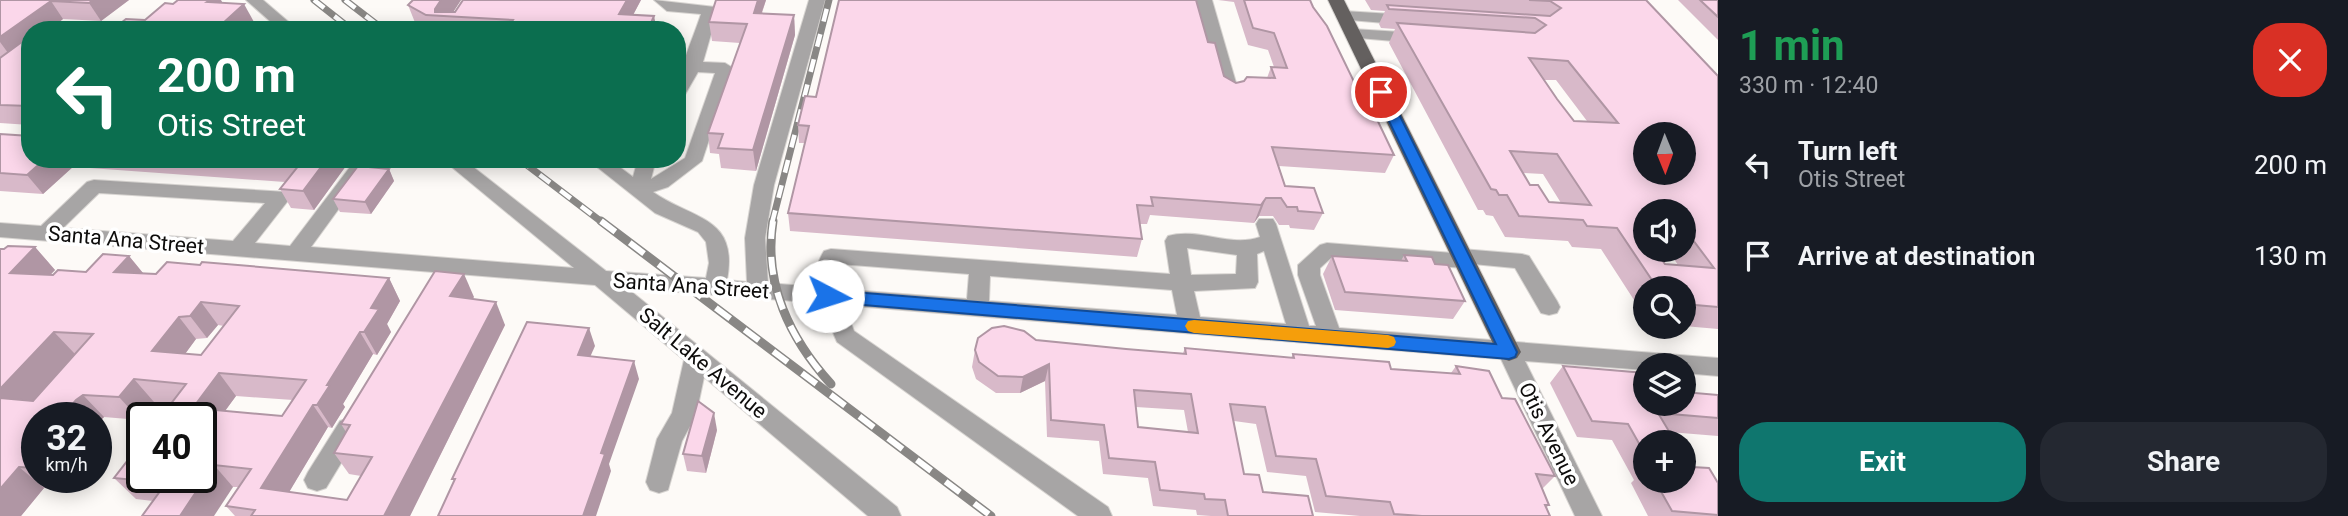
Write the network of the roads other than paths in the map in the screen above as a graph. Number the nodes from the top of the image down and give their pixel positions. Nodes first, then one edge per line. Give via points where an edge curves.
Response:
1 (254, 0) edge
2 (662, 0) edge
3 (817, 0) edge
4 (1204, 0) edge
5 (1336, 0) edge
6 (1344, 16) junction
7 (279, 21) edge
8 (1427, 21) edge
9 (1353, 34) junction
10 (1432, 39) edge
11 (694, 67) junction
12 (686, 80) edge
13 (1230, 93) edge
14 (686, 166) edge
15 (359, 168) edge
16 (462, 168) edge
17 (609, 168) edge
18 (645, 168) edge
19 (683, 168) edge
20 (639, 189) junction
21 (0, 230) edge
22 (45, 234) junction
23 (238, 250) junction
24 (1247, 250) junction
25 (295, 254) junction
26 (1463, 259) junction
27 (445, 267) junction
28 (980, 267) junction
29 (602, 279) junction
30 (1182, 283) junction
31 (715, 288) junction
32 (431, 289) edge
33 (758, 291) junction
34 (836, 297) junction
35 (1549, 307) dead end
36 (977, 309) junction
37 (1189, 326) junction
38 (1301, 335) junction
39 (1331, 337) junction
40 (1509, 352) junction
41 (696, 359) junction
42 (1718, 367) edge
43 (360, 409) edge
44 (317, 480) dead end
45 (659, 482) dead end
46 (888, 516) edge
47 (1099, 516) edge
48 (1589, 516) edge

1 - 7 street
2 - 11 street via 672,8 710,10
3 - 33 street via 764,185 755,238
4 - 13 street
5 - 6 main road
6 - 8 street
6 - 9 main road
9 - 10 street
9 - 26 main road
11 - 12 street
11 - 14 street via 725,68 693,161
15 - 25 street
16 - 29 street, Salt Lake Avenue
17 - 20 street
18 - 20 street
19 - 20 street via 662,183
20 - 31 street via 663,208 705,227 716,241 720,263
21 - 22 street, Santa Ana Street
22 - 23 street, Santa Ana Street
22 - 23 street via 94,186 280,197
23 - 25 street, Santa Ana Street
24 - 30 street via 1247,282
24 - 30 street via 1175,241
24 - 38 street via 1269,232
25 - 27 street, Santa Ana Street
26 - 35 street via 1522,261
26 - 39 street via 1327,250 1309,265 1309,275
26 - 40 main road
27 - 29 street, Santa Ana Street
27 - 32 street
28 - 30 street
28 - 34 street via 831,256 827,275
28 - 36 street
29 - 31 street, Santa Ana Street
29 - 41 street, Salt Lake Avenue
30 - 37 street
31 - 33 street, Santa Ana Street
33 - 34 street, Santa Ana Street
34 - 36 street, Santa Ana Street
34 - 47 street via 845,336
36 - 37 street, Santa Ana Street
37 - 38 street, Santa Ana Street
38 - 39 street, Santa Ana Street
39 - 40 street, Santa Ana Street
40 - 42 street, Santa Ana Street
40 - 48 street, Otis Avenue
41 - 45 street via 684,415 670,439
41 - 46 street, Salt Lake Avenue
43 - 44 street

